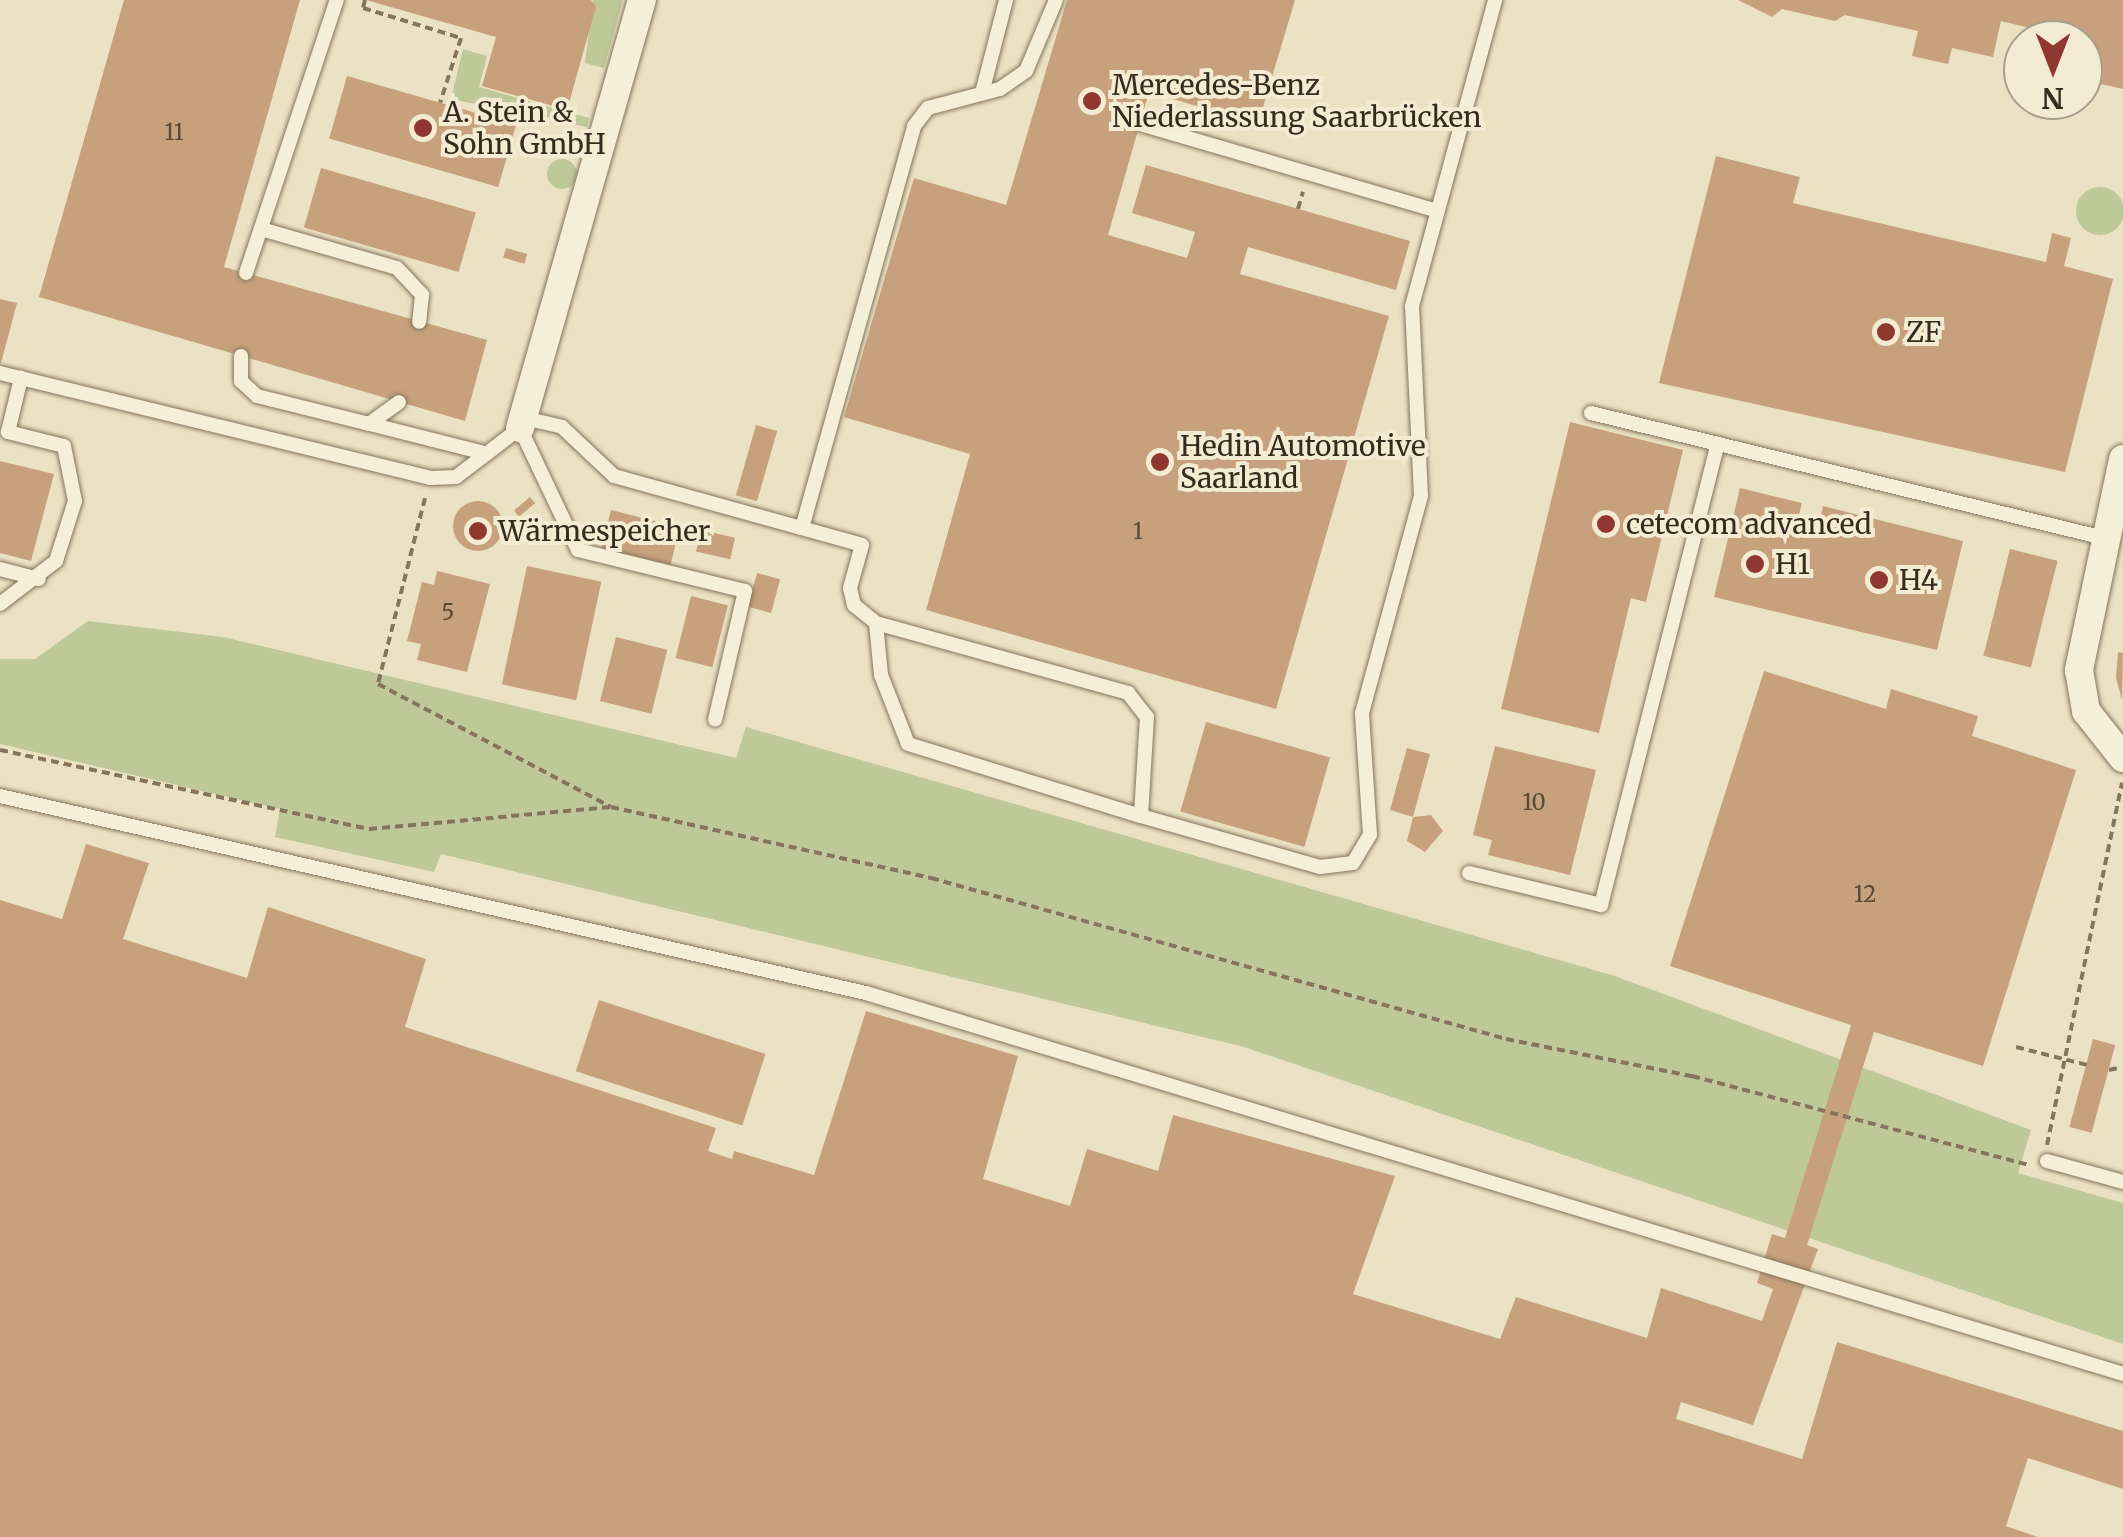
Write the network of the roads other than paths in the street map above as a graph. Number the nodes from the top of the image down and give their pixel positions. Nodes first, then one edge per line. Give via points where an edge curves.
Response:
1 (337, 0) edge
2 (642, 0) edge
3 (1006, 0) edge
4 (1056, 0) edge
5 (1495, 0) edge
6 (982, 92) junction
7 (1140, 124) dead end
8 (1435, 210) junction
9 (261, 229) junction
10 (246, 273) dead end
11 (419, 322) dead end
12 (241, 356) dead end
13 (0, 373) edge
14 (21, 378) junction
15 (399, 402) dead end
16 (1591, 413) dead end
17 (522, 423) junction
18 (370, 424) junction
19 (1718, 444) junction
20 (481, 452) junction
21 (2123, 459) edge
22 (802, 528) junction
23 (2104, 538) junction
24 (0, 570) edge
25 (39, 579) junction
26 (0, 604) edge
27 (876, 622) junction
28 (714, 720) dead end
29 (2123, 758) edge
30 (0, 796) edge
31 (1141, 816) junction
32 (1469, 873) dead end
33 (2047, 1161) dead end
34 (2123, 1182) edge
35 (2123, 1374) edge

1 - 9 lane
2 - 17 street
3 - 6 lane
4 - 6 lane via 1037,57 1012,82
5 - 8 lane
6 - 22 lane via 928,108 914,126
7 - 8 lane
8 - 31 lane via 1410,325 1422,496 1360,732 1367,848 1353,863 1320,867
9 - 10 lane
9 - 11 lane via 408,274 422,295
12 - 18 lane via 240,381 257,396
13 - 14 lane
14 - 20 lane via 430,478 456,477
14 - 25 lane via 8,432 64,446 75,502 68,537
15 - 18 lane
16 - 19 lane
17 - 20 lane
17 - 22 lane via 562,427 614,476
17 - 28 lane via 578,550 744,591
18 - 20 lane
19 - 23 lane
19 - 32 lane via 1601,905
21 - 23 street
22 - 27 lane via 862,545 850,588 854,605
23 - 29 street via 2082,631 2080,690 2100,735
24 - 25 lane
25 - 26 lane
27 - 31 lane via 881,675 908,744
27 - 31 lane via 1128,693 1146,717
30 - 35 lane via 866,993
33 - 34 lane

